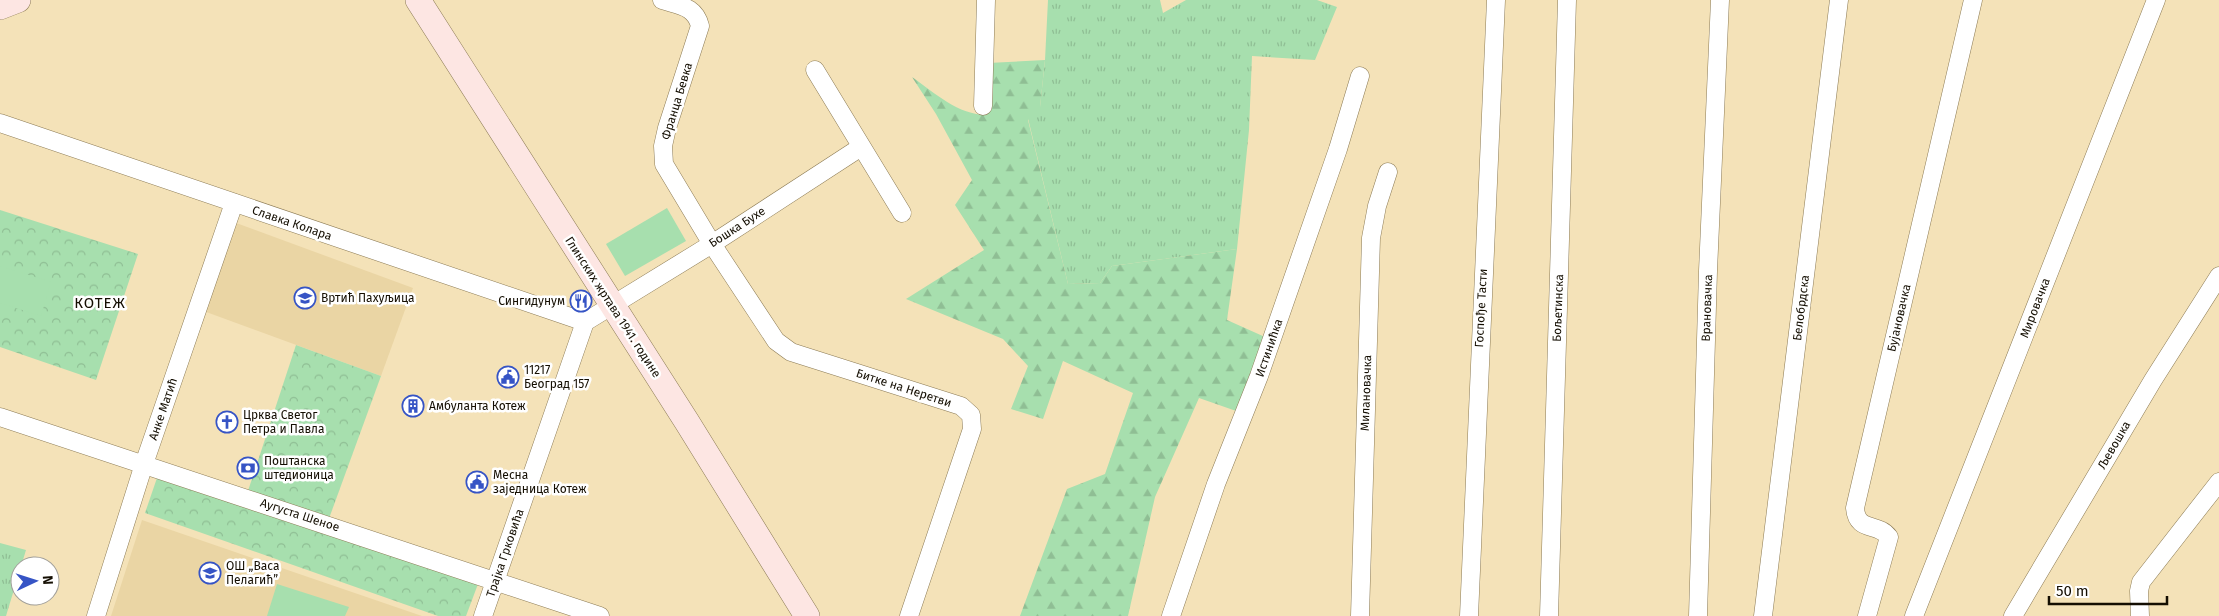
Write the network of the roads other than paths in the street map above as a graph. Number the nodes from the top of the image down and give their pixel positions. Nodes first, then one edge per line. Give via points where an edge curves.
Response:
1 (18, 0) edge
2 (418, 0) edge
3 (662, 0) edge
4 (986, 0) edge
5 (1496, 0) edge
6 (1567, 0) edge
7 (1720, 0) edge
8 (1839, 0) edge
9 (1973, 0) edge
10 (2156, 0) edge
11 (0, 7) edge
12 (815, 70) dead end
13 (1360, 76) dead end
14 (983, 106) dead end
15 (0, 123) edge
16 (861, 146) junction
17 (1388, 172) dead end
18 (234, 203) junction
19 (902, 213) dead end
20 (712, 244) junction
21 (2219, 276) edge
22 (611, 305) junction
23 (585, 322) junction
24 (0, 417) edge
25 (144, 464) junction
26 (2219, 482) edge
27 (496, 580) junction
28 (96, 616) edge
29 (483, 616) edge
30 (600, 616) edge
31 (807, 616) edge
32 (909, 616) edge
33 (1171, 616) edge
34 (1360, 616) edge
35 (1469, 616) edge
36 (1549, 616) edge
37 (1698, 616) edge
38 (1763, 616) edge
39 (1867, 616) edge
40 (1914, 616) edge
41 (2013, 616) edge
42 (2140, 616) edge

1 - 11 street
2 - 22 street, Глинских жртава 1941. године
3 - 20 street, Франца Бевка via 690,10 697,16 700,26 663,146 664,164
4 - 14 street
5 - 35 street, Госпође Тасти
6 - 36 street, Бољетинска
7 - 37 street, Врановачка
8 - 38 street, Белобрдска
9 - 39 street, Бујановачка via 1855,508 1860,523 1885,532 1889,537
10 - 40 street, Мировачка
12 - 16 street
13 - 33 street, Истинићка via 1262,368 1216,484
15 - 18 street, Славка Колара
16 - 19 street
16 - 20 street, Бошка Бухе
17 - 34 street, Милановачка via 1371,238
18 - 23 street, Славка Колара
18 - 25 street, Анке Матић
20 - 22 street, Бошка Бухе
20 - 32 street, Битке на Неретви via 776,341 791,352 961,406 971,415 972,429
21 - 41 street, Љевошка via 2153,380
22 - 23 street
22 - 31 street, Глинских жртава 1941. године
23 - 27 street, Трајка Грковића
24 - 25 street, Аугуста Шеное
25 - 27 street, Аугуста Шеное
25 - 28 street, Анке Матић
26 - 42 street via 2141,582
27 - 29 street, Трајка Грковића
27 - 30 street, Аугуста Шеное

